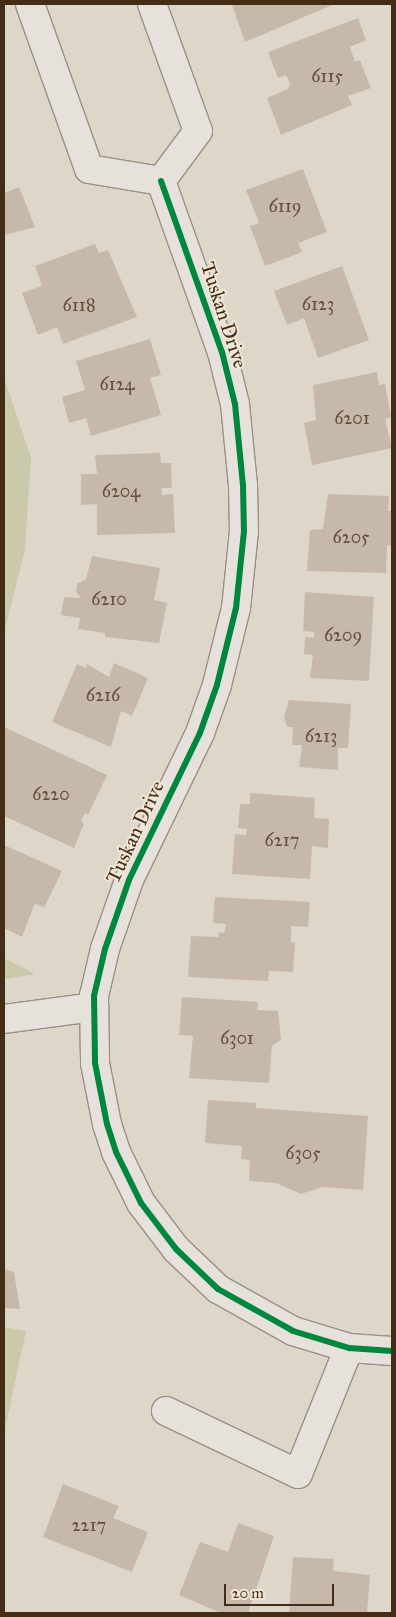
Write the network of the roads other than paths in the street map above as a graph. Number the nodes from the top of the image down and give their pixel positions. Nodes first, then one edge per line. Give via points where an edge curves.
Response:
1 (30, 4) edge
2 (152, 4) edge
3 (161, 181) junction
4 (94, 1007) junction
5 (4, 1018) edge
6 (349, 1348) junction
7 (392, 1351) edge
8 (166, 1411) dead end

1 - 3 street via 89,169
2 - 3 street via 198,132
3 - 4 street, Tuskan Drive via 222,352 235,404 244,531 236,608 217,685 200,732 129,880 106,949
4 - 5 street
4 - 6 street, Tuskan Drive via 95,1063 107,1124 116,1152 141,1203 176,1249 218,1288 267,1319 293,1331
6 - 7 street, Tuskan Drive
6 - 8 street via 298,1474

